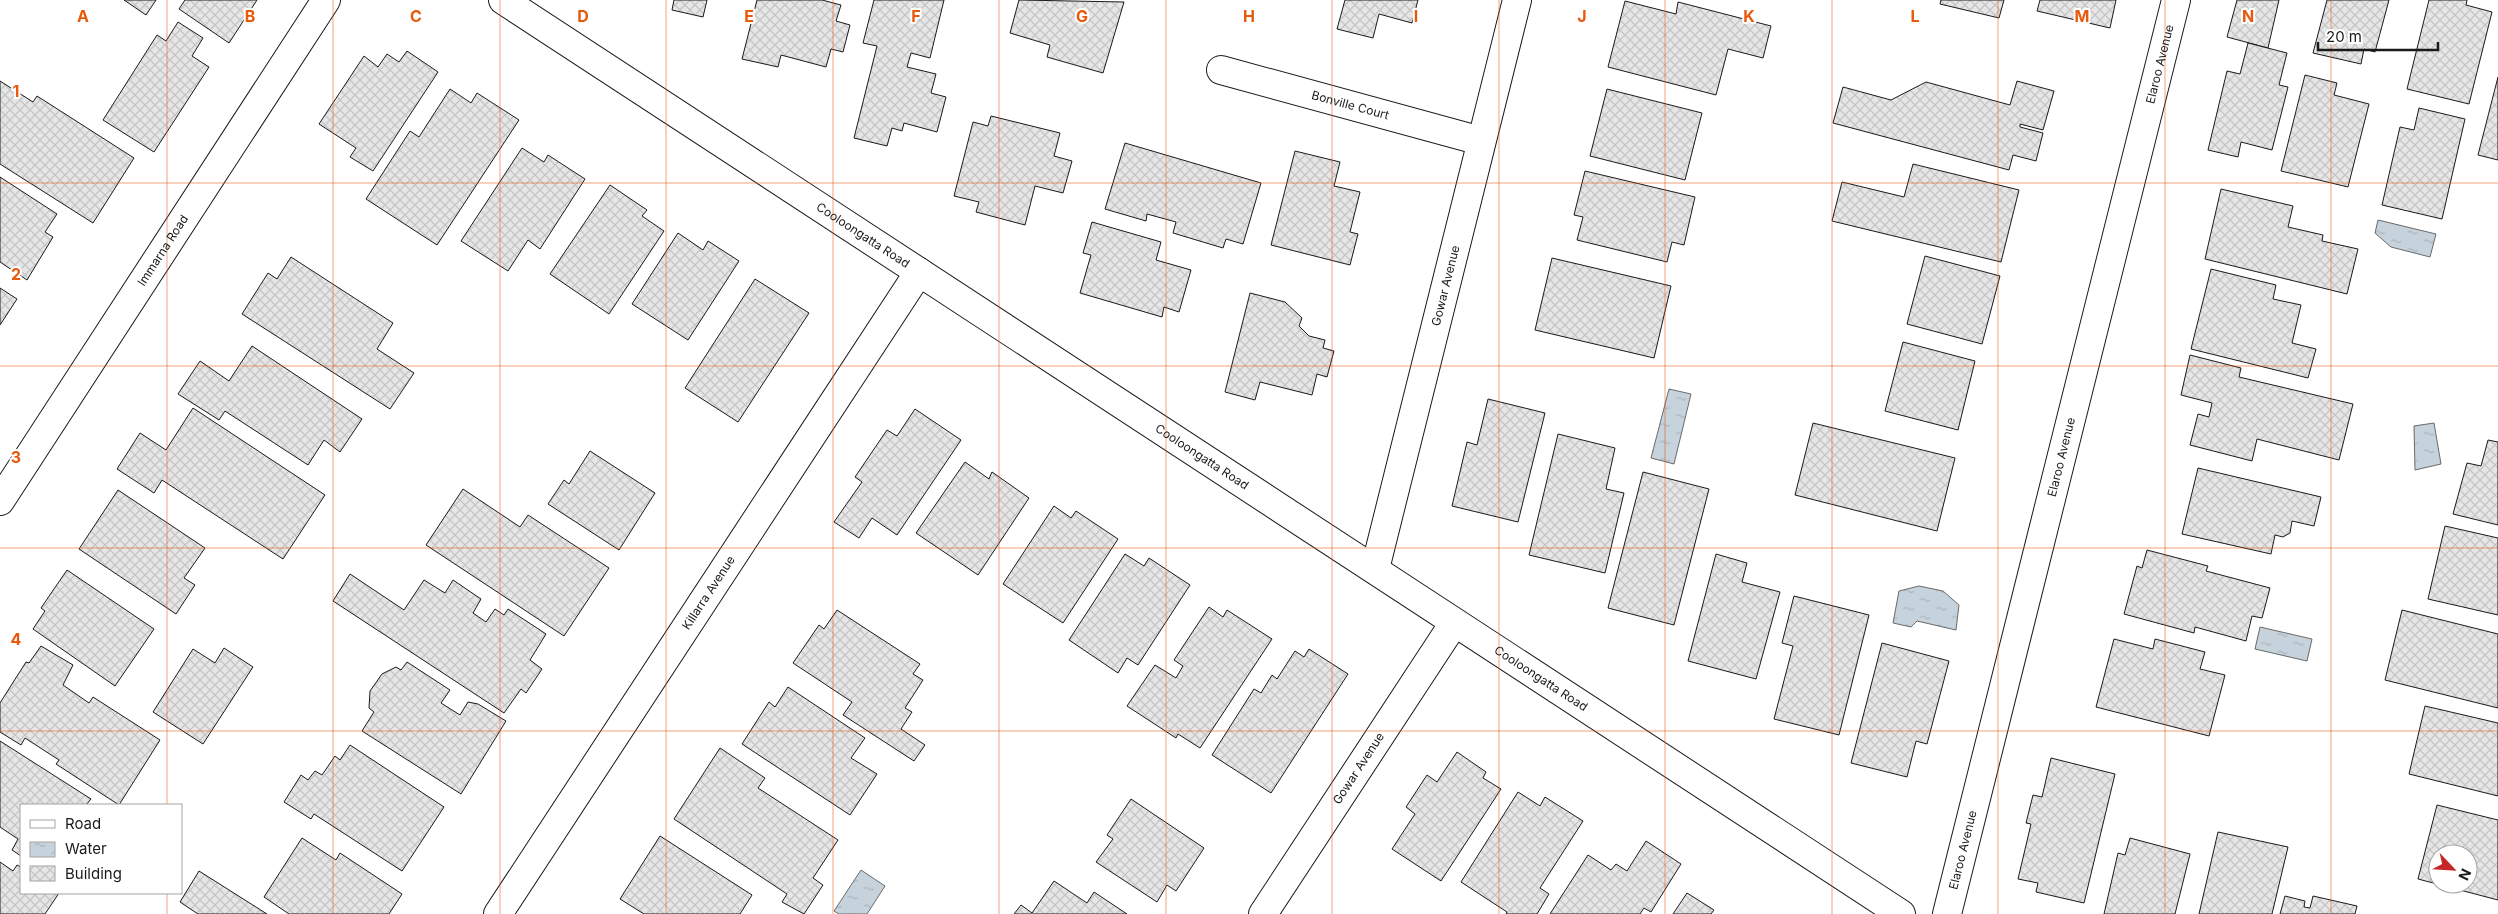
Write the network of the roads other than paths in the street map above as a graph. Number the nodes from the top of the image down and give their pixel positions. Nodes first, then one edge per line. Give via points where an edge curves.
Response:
1 (326, 0) edge
2 (503, 0) edge
3 (1517, 0) edge
4 (2176, 0) edge
5 (1221, 70) dead end
6 (1480, 141) junction
7 (918, 272) junction
8 (0, 502) edge
9 (1375, 570) junction
10 (1454, 623) junction
11 (498, 914) edge
12 (1263, 914) edge
13 (1901, 914) edge
14 (1947, 914) edge

1 - 8 street, Immarna Road
2 - 7 street, Cooloongatta Road
3 - 6 street, Gowar Avenue
4 - 14 street, Elaroo Avenue
5 - 6 street, Bonville Court
6 - 9 street, Gowar Avenue
7 - 9 street, Cooloongatta Road
7 - 11 street, Killarra Avenue
9 - 10 street, Cooloongatta Road
10 - 12 street, Gowar Avenue
10 - 13 street, Cooloongatta Road

